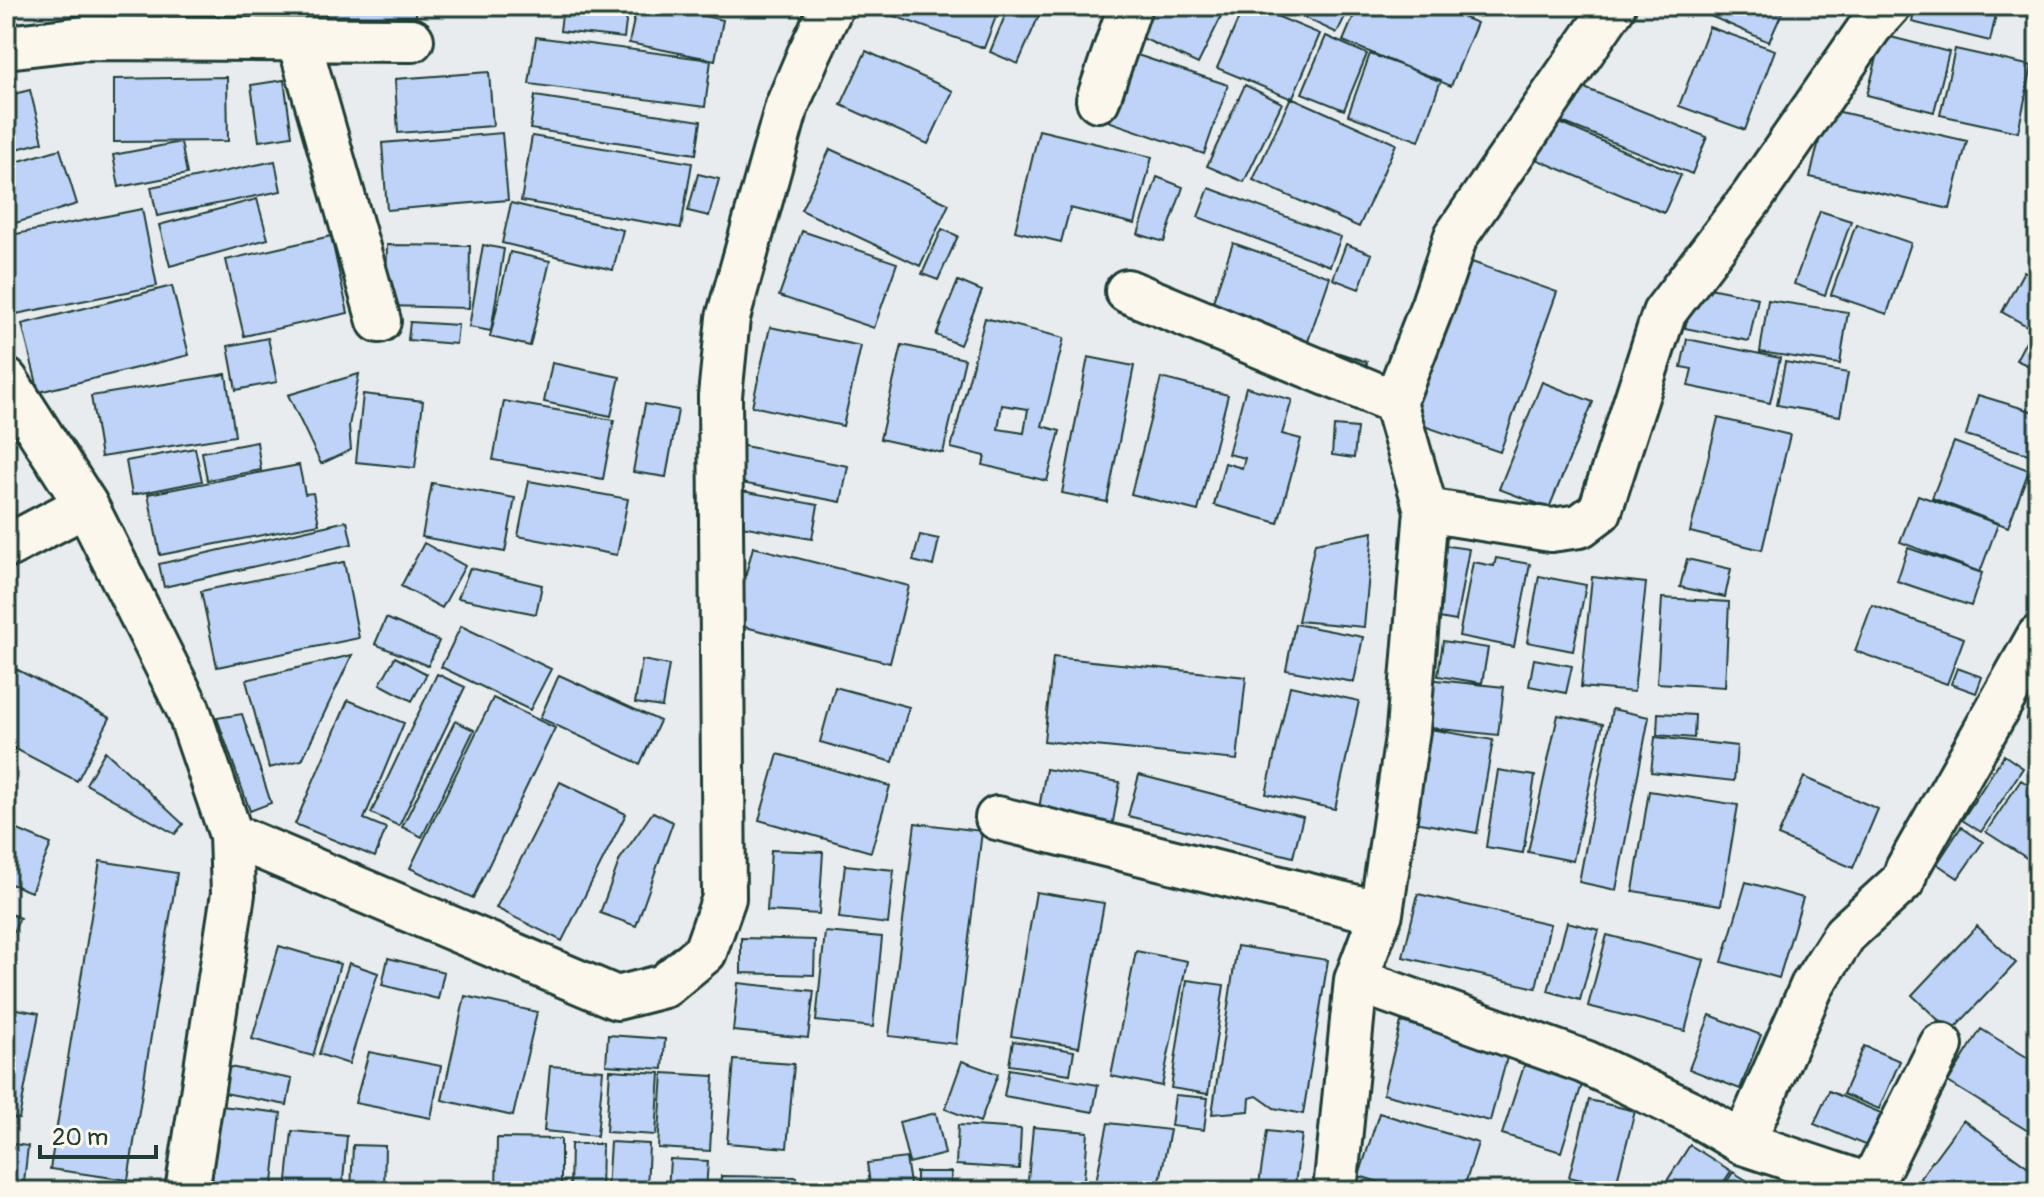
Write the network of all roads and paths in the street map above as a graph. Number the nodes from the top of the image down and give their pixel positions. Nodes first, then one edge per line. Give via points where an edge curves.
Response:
1 (832, 6) edge
2 (1130, 6) edge
3 (1614, 6) edge
4 (1889, 6) edge
5 (249, 23) edge
6 (412, 40) dead end
7 (299, 41) junction
8 (6, 47) edge
9 (1098, 100) dead end
10 (1127, 291) dead end
11 (379, 321) dead end
12 (6, 380) edge
13 (1395, 402) junction
14 (86, 505) junction
15 (1426, 510) junction
16 (6, 547) edge
17 (2038, 637) edge
18 (997, 818) dead end
19 (231, 835) junction
20 (1381, 913) junction
21 (1356, 980) junction
22 (1941, 1045) dead end
23 (1743, 1143) junction
24 (1870, 1188) edge
25 (187, 1191) edge
26 (1335, 1191) edge

1 - 19 street via 787,106 728,318 720,396 724,898 705,952 664,986 617,998
2 - 9 street
3 - 13 street via 1456,236
4 - 15 street via 1664,313 1600,511 1580,526 1551,530
5 - 7 street
5 - 8 street
6 - 7 street
7 - 11 street
10 - 13 street
12 - 14 street
13 - 15 street
14 - 16 street
14 - 19 street via 188,709
15 - 20 street via 1408,730
17 - 23 street via 1903,881 1845,934 1812,986
18 - 20 street
19 - 25 street via 233,894
20 - 21 street
21 - 23 street via 1585,1062
21 - 26 street
22 - 24 street
23 - 24 street

